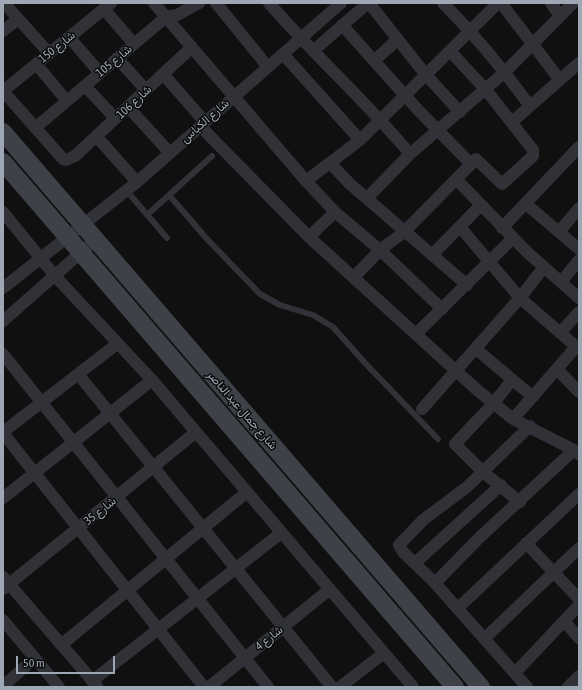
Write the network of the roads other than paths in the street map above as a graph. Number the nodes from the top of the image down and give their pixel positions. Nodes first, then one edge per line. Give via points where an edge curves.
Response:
1 (154, 3) edge
2 (198, 3) edge
3 (216, 3) edge
4 (269, 3) edge
5 (340, 3) edge
6 (368, 3) edge
7 (443, 3) edge
8 (499, 3) edge
9 (551, 3) edge
10 (573, 3) edge
11 (6, 4) edge
12 (107, 6) edge
13 (560, 16) junction
14 (166, 17) junction
15 (18, 19) junction
16 (342, 26) junction
17 (3, 31) edge
18 (470, 31) junction
19 (69, 37) junction
20 (300, 39) junction
21 (398, 39) junction
22 (533, 43) junction
23 (134, 44) junction
24 (192, 47) junction
25 (312, 51) junction
26 (450, 51) junction
27 (50, 53) junction
28 (283, 54) junction
29 (118, 58) junction
30 (375, 60) junction
31 (36, 64) junction
32 (579, 64) edge
33 (268, 67) junction
34 (506, 72) junction
35 (100, 73) junction
36 (163, 74) junction
37 (426, 75) junction
38 (560, 80) junction
39 (85, 86) junction
40 (146, 90) junction
41 (486, 90) junction
42 (3, 91) edge
43 (406, 95) junction
44 (234, 96) junction
45 (67, 101) junction
46 (530, 106) junction
47 (128, 107) junction
48 (460, 112) junction
49 (116, 118) junction
50 (380, 120) junction
51 (512, 122) junction
52 (203, 124) junction
53 (35, 128) junction
54 (437, 129) junction
55 (3, 132) edge
56 (96, 136) junction
57 (360, 140) junction
58 (579, 147) edge
59 (170, 153) junction
60 (410, 154) junction
61 (212, 156) dead end
62 (3, 162) edge
63 (330, 163) junction
64 (471, 164) junction
65 (456, 180) junction
66 (306, 181) junction
67 (137, 182) junction
68 (126, 190) junction
69 (169, 195) junction
70 (367, 198) junction
71 (526, 204) junction
72 (481, 205) junction
73 (579, 208) edge
74 (335, 212) junction
75 (4, 215) edge
76 (147, 215) junction
77 (82, 225) junction
78 (460, 227) junction
79 (502, 228) junction
80 (404, 232) junction
81 (559, 232) junction
82 (67, 237) junction
83 (309, 237) junction
84 (167, 238) dead end
85 (513, 238) junction
86 (95, 240) junction
87 (579, 249) edge
88 (380, 250) junction
89 (82, 252) junction
90 (432, 255) junction
91 (40, 258) junction
92 (579, 260) edge
93 (489, 263) junction
94 (544, 267) junction
95 (55, 276) junction
96 (354, 277) junction
97 (5, 282) edge
98 (561, 282) junction
99 (466, 285) junction
100 (520, 298) junction
101 (579, 298) edge
102 (442, 309) junction
103 (579, 312) edge
104 (3, 321) edge
105 (560, 333) junction
106 (416, 334) junction
107 (118, 344) junction
108 (578, 348) edge
109 (476, 349) junction
110 (3, 354) edge
111 (557, 369) junction
112 (456, 372) junction
113 (78, 374) junction
114 (152, 380) junction
115 (512, 380) junction
116 (579, 392) edge
117 (533, 397) junction
118 (42, 402) junction
119 (493, 404) junction
120 (422, 409) dead end
121 (110, 414) junction
122 (514, 419) junction
123 (530, 426) junction
124 (3, 432) edge
125 (196, 432) junction
126 (438, 439) dead end
127 (73, 442) junction
128 (577, 452) edge
129 (154, 468) junction
130 (483, 472) junction
131 (35, 473) junction
132 (501, 485) junction
133 (247, 492) junction
134 (579, 494) edge
135 (117, 497) junction
136 (3, 498) edge
137 (520, 502) junction
138 (79, 528) junction
139 (203, 528) junction
140 (280, 533) junction
141 (526, 543) junction
142 (579, 548) edge
143 (166, 559) junction
144 (415, 563) junction
145 (236, 568) junction
146 (553, 573) junction
147 (435, 583) junction
148 (5, 584) edge
149 (330, 589) junction
150 (127, 590) junction
151 (198, 599) junction
152 (579, 599) edge
153 (579, 605) edge
154 (458, 608) junction
155 (3, 620) edge
156 (564, 621) junction
157 (283, 627) junction
158 (158, 629) junction
159 (579, 638) edge
160 (484, 639) junction
161 (61, 645) junction
162 (384, 653) junction
163 (35, 658) junction
164 (245, 658) junction
165 (515, 673) junction
166 (579, 676) edge
167 (95, 684) edge
168 (3, 686) edge
169 (59, 687) edge
170 (204, 687) edge
171 (209, 687) edge
172 (268, 687) edge
173 (332, 687) edge
174 (340, 687) edge
175 (413, 687) edge
176 (455, 687) edge
177 (481, 687) edge
178 (527, 687) edge
179 (568, 687) edge

1 - 14 street
2 - 14 street, شارع 105 via 177,15
3 - 33 street
4 - 20 street
5 - 20 street, شارع الكباس
6 - 16 street
6 - 21 street
7 - 18 street
8 - 18 street
8 - 22 street
9 - 13 street
10 - 13 street
11 - 15 street
12 - 19 street, شارع 150
12 - 23 street
13 - 22 street
14 - 23 street, شارع 105
14 - 24 street
15 - 17 street
15 - 27 street
16 - 25 street
16 - 30 street
18 - 26 street
18 - 34 street
19 - 27 street, شارع 150
19 - 35 street
20 - 25 street
20 - 28 street, شارع الكباس
21 - 30 street
21 - 37 street
22 - 34 street
22 - 38 street
23 - 29 street, شارع 105
24 - 36 street, شارع 106
24 - 44 street
25 - 50 street
26 - 37 street
26 - 41 street
27 - 31 street, شارع 150
28 - 33 street, شارع الكباس
28 - 57 street
29 - 35 street, شارع 105
29 - 40 street
30 - 43 street
31 - 42 street, شارع 150
31 - 45 street
32 - 38 street
33 - 44 street, شارع الكباس
34 - 41 street
34 - 46 street
35 - 39 street, شارع 105
36 - 40 street, شارع 106
36 - 52 street
37 - 43 street
37 - 48 street
38 - 46 street
39 - 45 street, شارع 105
39 - 49 street
40 - 47 street, شارع 106
41 - 48 street
41 - 51 street
42 - 53 street
43 - 50 street
43 - 54 street
44 - 52 street, شارع الكباس
44 - 66 street
45 - 53 street, شارع 105
46 - 51 street
47 - 49 street, شارع 106
47 - 59 street
48 - 54 street
49 - 56 street, شارع 106
50 - 57 street
50 - 60 street
51 - 64 street via 534,152 533,156 502,184 476,159
52 - 59 street, شارع الكباس
52 - 83 street
53 - 56 street, شارع 106 via 66,160 75,156
54 - 60 street
54 - 64 street
55 - 77 main road, شارع جمال عبد الناصر
56 - 67 street
57 - 63 street
58 - 71 street
59 - 67 street, شارع الكباس
60 - 70 street
61 - 69 lane
62 - 82 main road, شارع جمال عبد الناصر
63 - 66 street
63 - 70 street
64 - 65 street
65 - 72 street
65 - 80 street
66 - 74 street
67 - 68 street, شارع الكباس
68 - 76 lane
68 - 77 street, شارع الكباس
69 - 76 lane
69 - 126 lane via 260,294 280,305 313,314 333,327
70 - 80 street
71 - 79 street
71 - 81 street
72 - 78 street
72 - 79 street
73 - 81 street
74 - 83 street
74 - 88 street
75 - 91 street
76 - 84 lane
77 - 82 street, شارع الكباس
77 - 86 main road, شارع جمال عبد الناصر
78 - 90 street
78 - 93 street
79 - 85 street
80 - 88 street
80 - 90 street
81 - 87 street
82 - 89 main road, شارع جمال عبد الناصر
82 - 91 street, شارع الكباس
83 - 96 street
85 - 93 street
85 - 94 street
86 - 89 street
86 - 177 main road, شارع جمال عبد الناصر
88 - 96 street
88 - 102 street
89 - 95 street
89 - 176 main road, شارع جمال عبد الناصر
90 - 99 street
91 - 95 street
91 - 97 street, شارع الكباس
92 - 98 street
93 - 99 street
93 - 100 street
94 - 98 street
94 - 100 street
95 - 104 street
95 - 107 street
96 - 106 street
98 - 101 street
99 - 102 street
100 - 105 street
100 - 109 street
102 - 106 street
103 - 105 street
105 - 108 street
106 - 112 street
107 - 113 street
107 - 114 street
108 - 111 street
109 - 112 street
109 - 115 street
110 - 118 street
111 - 116 street
111 - 117 street
112 - 119 street
112 - 120 street
113 - 118 street
113 - 121 street
114 - 121 street
114 - 125 street
115 - 117 street
115 - 119 street
117 - 122 street
118 - 124 street
118 - 127 street
119 - 122 street
119 - 130 street via 455,444
121 - 127 street
121 - 129 street
122 - 123 street
123 - 128 street
123 - 130 street
124 - 131 street
125 - 129 street, شارع 35
125 - 133 street
127 - 131 street
127 - 135 street
128 - 137 street
129 - 135 street, شارع 35
129 - 139 street
130 - 132 street
130 - 144 street via 423,520 400,543 399,548
131 - 136 street
131 - 138 street
132 - 137 street
132 - 144 street
133 - 139 street
133 - 140 street
134 - 141 street
135 - 138 street, شارع 35
135 - 143 street
137 - 147 street via 480,537
138 - 148 street, شارع 35
138 - 150 street
139 - 143 street
139 - 145 street
140 - 145 street
140 - 149 street
141 - 146 street
141 - 154 street
142 - 146 street
143 - 150 street
143 - 151 street
144 - 147 street
145 - 151 street
145 - 157 street
146 - 152 street
146 - 160 street
147 - 154 street
148 - 161 street
149 - 157 street, شارع 4
149 - 162 street
150 - 158 street
150 - 161 street
151 - 158 street
151 - 164 street
153 - 156 street
154 - 160 street
155 - 163 street
156 - 159 street
156 - 165 street
157 - 164 street, شارع 4
157 - 173 street
158 - 167 street
158 - 170 street
160 - 165 street
161 - 167 street
162 - 174 street
162 - 175 street
163 - 168 street
163 - 169 street
164 - 171 street, شارع 4
164 - 172 street
165 - 178 street
166 - 179 street

